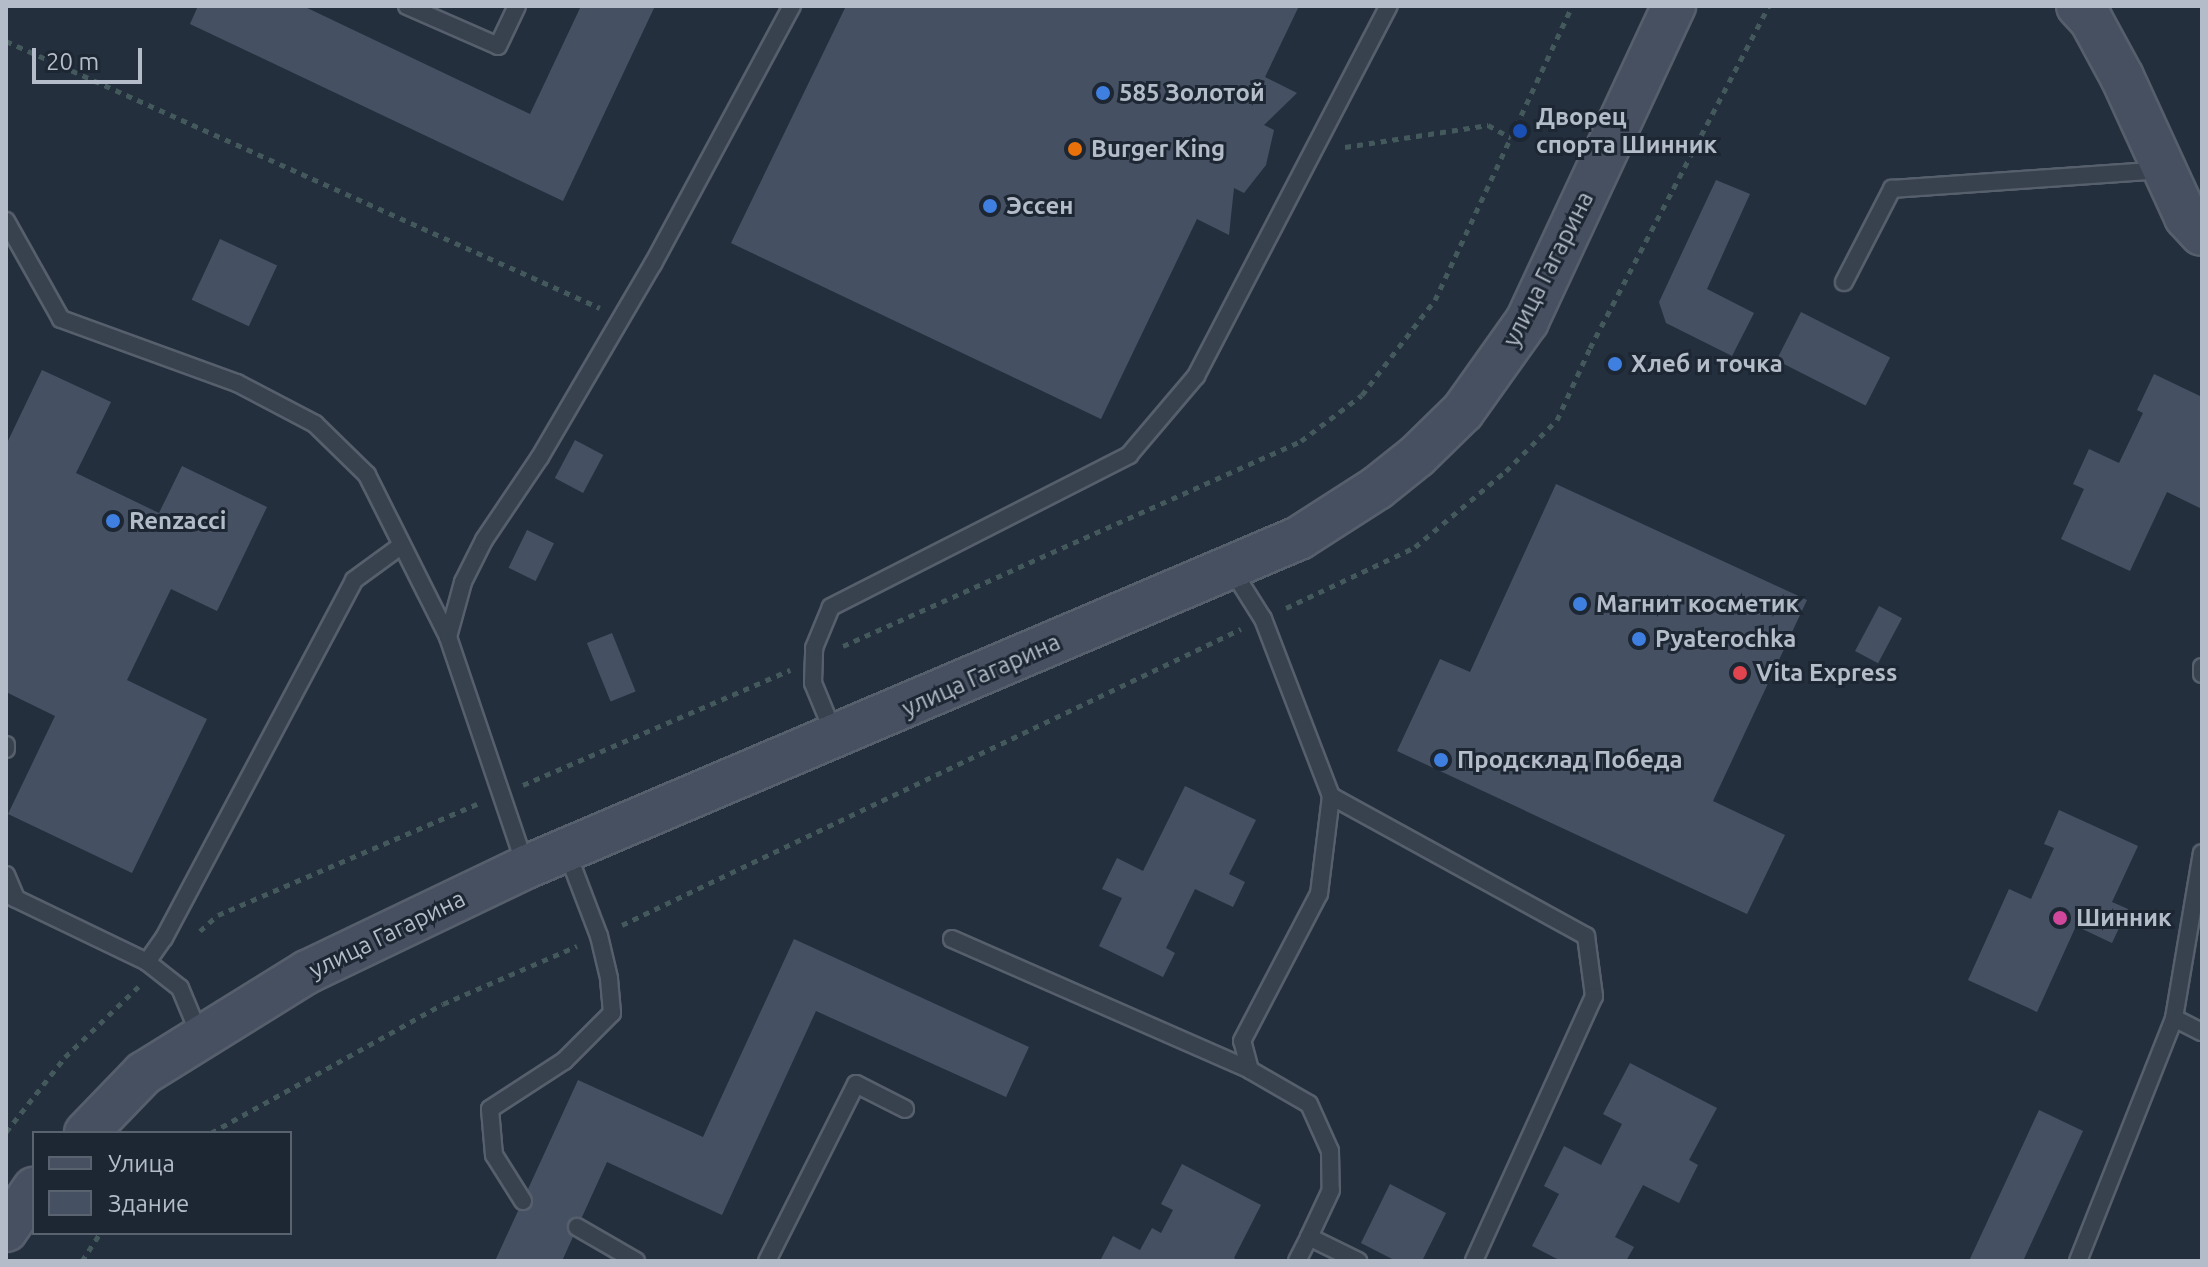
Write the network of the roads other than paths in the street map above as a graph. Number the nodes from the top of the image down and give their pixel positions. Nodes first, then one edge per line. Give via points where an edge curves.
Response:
1 (407, 6) edge
2 (517, 6) edge
3 (792, 6) edge
4 (1389, 6) edge
5 (1674, 6) edge
6 (2078, 6) edge
7 (2162, 170) junction
8 (6, 221) edge
9 (2202, 234) edge
10 (1844, 282) dead end
11 (402, 545) junction
12 (1230, 567) junction
13 (448, 637) junction
14 (2202, 667) edge
15 (2202, 674) edge
16 (836, 738) junction
17 (1331, 796) junction
18 (566, 851) junction
19 (2202, 853) edge
20 (526, 867) junction
21 (6, 875) edge
22 (11, 897) edge
23 (952, 939) dead end
24 (147, 962) junction
25 (2174, 1018) junction
26 (2202, 1032) edge
27 (200, 1036) junction
28 (1250, 1070) junction
29 (905, 1109) dead end
30 (88, 1131) edge
31 (32, 1192) edge
32 (523, 1201) dead end
33 (577, 1227) dead end
34 (6, 1230) edge
35 (1309, 1237) junction
36 (636, 1261) edge
37 (767, 1261) edge
38 (1297, 1261) edge
39 (1358, 1261) edge
40 (1474, 1261) edge
41 (2078, 1261) edge

1 - 2 lane via 498,46
3 - 13 lane via 621,318 540,457 484,540 463,582
4 - 16 lane via 1196,376 1129,455 831,607 814,648 813,683
5 - 12 main road, улица Гагарина via 1527,321 1463,411 1417,456 1341,512 1299,538
6 - 7 main road via 2122,77
7 - 9 main road via 2186,217
7 - 10 lane via 1892,189
8 - 11 lane via 61,319 237,383 315,424 367,475
11 - 13 lane
11 - 24 lane via 354,580
12 - 16 main road, улица Гагарина
12 - 17 lane via 1263,619
13 - 20 lane
14 - 15 lane
16 - 18 main road, улица Гагарина
17 - 28 lane via 1319,894 1242,1041
17 - 40 lane via 1586,936 1594,996
18 - 20 main road, улица Гагарина
18 - 32 lane via 599,936 612,1013 564,1061 490,1109 494,1155
19 - 25 lane
20 - 27 main road, улица Гагарина via 307,972
21 - 22 lane
22 - 24 lane
23 - 28 lane
24 - 27 lane via 180,988
25 - 26 lane
25 - 41 lane
27 - 30 main road, улица Гагарина via 144,1073
28 - 35 lane via 1309,1104 1330,1151 1331,1190
29 - 37 lane via 856,1084
31 - 34 main road
33 - 36 lane
35 - 38 lane
35 - 39 lane

